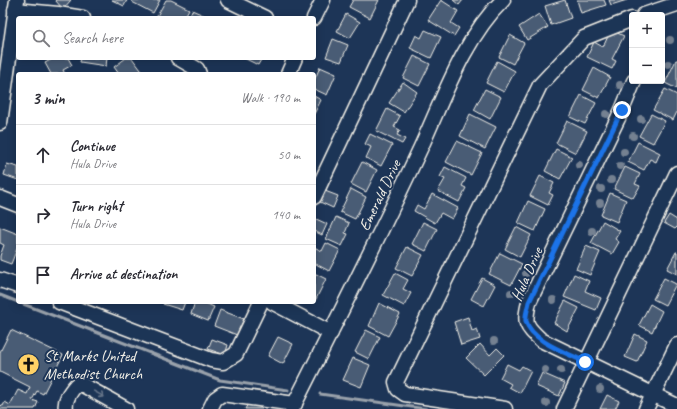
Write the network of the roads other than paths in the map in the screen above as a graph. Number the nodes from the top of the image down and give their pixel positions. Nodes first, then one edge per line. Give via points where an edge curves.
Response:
1 (228, 0) edge
2 (323, 0) edge
3 (407, 0) edge
4 (503, 0) edge
5 (677, 4) edge
6 (16, 5) edge
7 (652, 10) edge
8 (70, 16) edge
9 (261, 16) edge
10 (315, 16) edge
11 (629, 20) edge
12 (181, 60) edge
13 (294, 60) edge
14 (198, 72) edge
15 (289, 72) edge
16 (633, 84) edge
17 (0, 123) edge
18 (677, 173) edge
19 (316, 193) edge
20 (0, 198) edge
21 (16, 204) edge
22 (0, 280) edge
23 (16, 285) edge
24 (64, 304) edge
25 (260, 304) edge
26 (276, 304) edge
27 (331, 333) junction
28 (677, 345) edge
29 (585, 362) junction
30 (653, 395) junction
31 (294, 406) edge
32 (677, 406) edge
33 (66, 409) edge
34 (126, 409) edge
35 (210, 409) edge
36 (505, 409) edge
37 (564, 409) edge
38 (646, 409) edge

1 - 9 street
2 - 10 street
3 - 19 street
4 - 27 street, Emerald Drive via 479,29 455,71
5 - 7 street
6 - 8 street
6 - 17 street
11 - 36 street via 584,38 540,85 396,382 398,390 405,394
12 - 14 street
13 - 15 street
16 - 29 street, Hula Drive via 529,302 526,319 529,328 541,340
18 - 29 street
20 - 21 street
22 - 23 street
24 - 25 street via 211,360 223,362 236,354
26 - 27 street
27 - 31 street, Emerald Drive
28 - 30 street
29 - 30 street, Hula Drive
29 - 37 street
30 - 32 street, Hula Drive
30 - 38 street
31 - 35 street via 222,394 215,399
33 -> 34 street via 69,394 76,385 83,385

